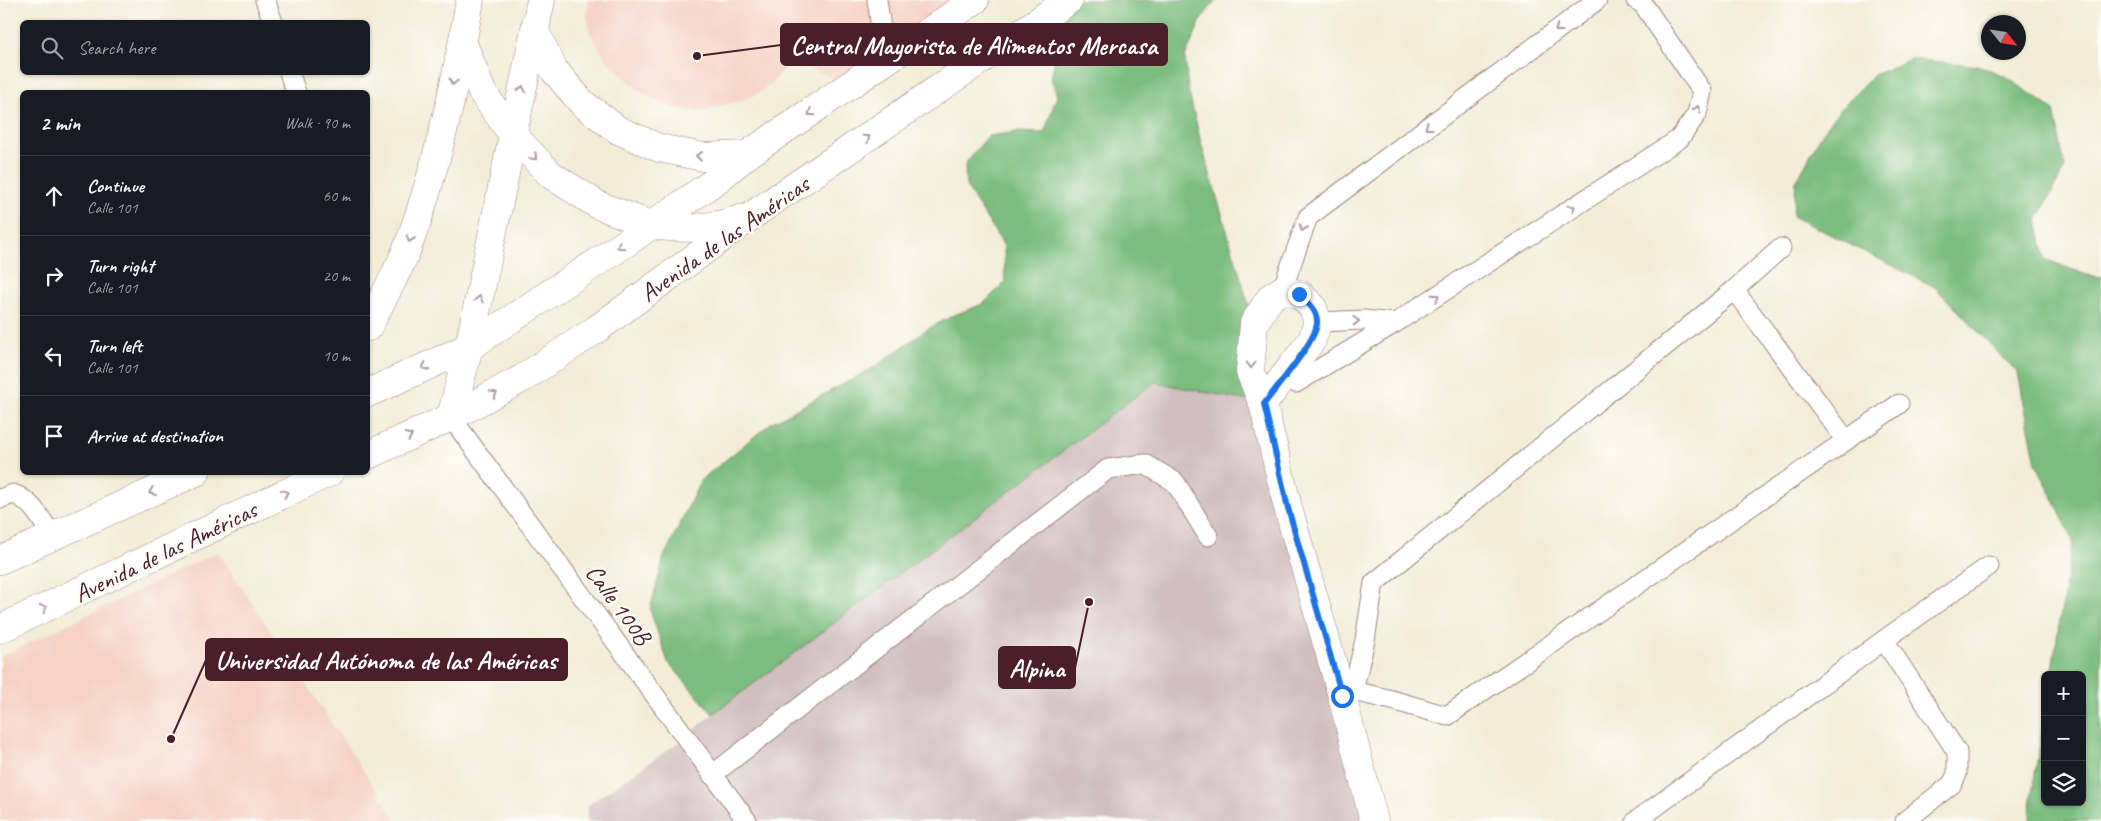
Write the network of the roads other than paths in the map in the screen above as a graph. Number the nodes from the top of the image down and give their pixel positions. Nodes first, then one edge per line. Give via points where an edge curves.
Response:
1 (265, 0) edge
2 (470, 0) edge
3 (541, 0) edge
4 (877, 0) edge
5 (975, 0) edge
6 (1069, 0) edge
7 (1597, 0) edge
8 (1636, 0) edge
9 (272, 20) edge
10 (535, 31) junction
11 (463, 43) junction
12 (886, 61) junction
13 (290, 75) edge
14 (295, 90) edge
15 (513, 136) junction
16 (747, 155) junction
17 (754, 214) junction
18 (651, 225) junction
19 (1781, 248) dead end
20 (1282, 290) junction
21 (1734, 290) junction
22 (1318, 322) junction
23 (370, 323) edge
24 (1395, 323) junction
25 (469, 347) junction
26 (1296, 383) dead end
27 (370, 393) edge
28 (1264, 404) junction
29 (1899, 404) dead end
30 (451, 417) junction
31 (1846, 440) junction
32 (370, 454) edge
33 (189, 475) edge
34 (324, 475) edge
35 (0, 499) edge
36 (1208, 536) dead end
37 (53, 537) junction
38 (0, 560) edge
39 (1989, 566) dead end
40 (0, 629) edge
41 (1884, 640) junction
42 (1348, 694) junction
43 (712, 775) junction
44 (746, 821) edge
45 (1374, 821) edge
46 (1636, 821) edge
47 (1905, 821) edge

1 - 9 lane
2 - 11 main road
3 - 10 main road
4 - 12 lane
5 - 12 main road, Avenida de las Américas
17 -> 6 main road, Avenida de las Américas
7 -> 20 lane via 1308,217
24 -> 8 lane via 1679,139 1697,114 1702,91 1642,4
15 -> 10 main road
16 -> 10 main road via 703,157 659,148 618,130 583,104 554,70
11 - 15 main road via 482,92
11 -> 23 main road via 434,165 410,242
12 -> 16 main road, Avenida de las Américas
13 - 14 lane
15 -> 18 main road via 551,175 598,205
25 -> 15 main road
16 - 18 main road, Avenida de las Américas
17 - 18 main road via 720,225 686,229
30 -> 17 main road, Avenida de las Américas via 524,378
18 -> 25 main road, Avenida de las Américas
19 - 21 lane
20 - 22 main road via 1299,294 1312,306
20 -> 28 main road via 1271,297 1254,323 1250,372
21 - 31 lane
21 - 42 lane via 1374,583 1365,640
22 -> 24 lane via 1364,320
22 - 28 main road via 1312,340
24 - 26 lane
25 -> 27 main road, Avenida de las Américas
25 - 30 main road
28 - 42 main road via 1288,508
29 - 31 lane
32 -> 30 main road, Avenida de las Américas
30 - 43 lane, Calle 100B
31 - 42 lane via 1447,716 1392,700
33 -> 37 main road
40 -> 34 main road, Avenida de las Américas
35 - 37 lane via 13,494 22,496
36 - 43 lane via 1175,482 1145,464 1108,469
37 - 38 main road
39 - 41 lane
41 - 46 lane
41 - 47 lane via 1957,752 1957,774 1952,784
42 - 45 main road
43 - 44 lane, Calle 100B

